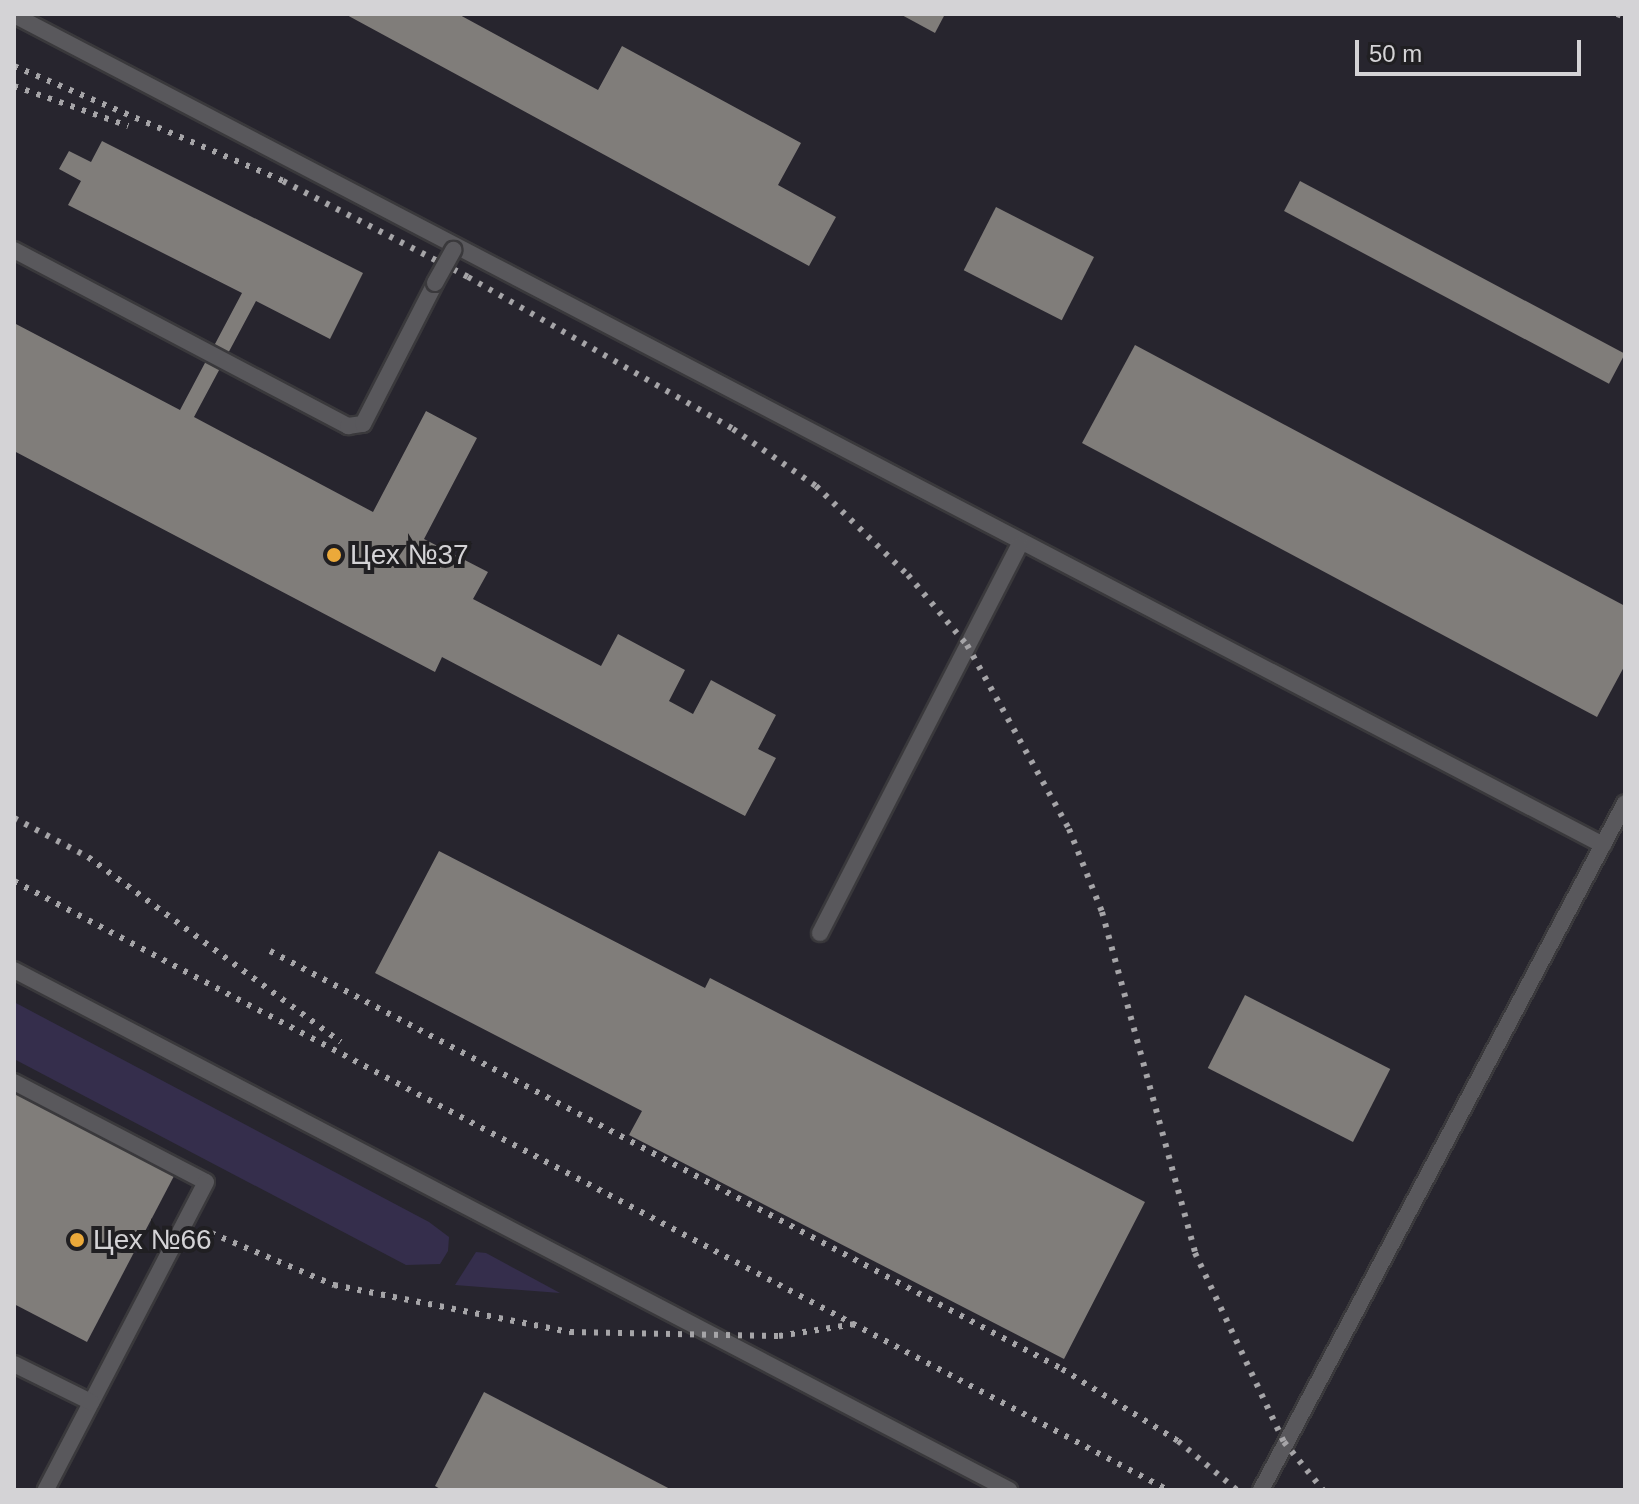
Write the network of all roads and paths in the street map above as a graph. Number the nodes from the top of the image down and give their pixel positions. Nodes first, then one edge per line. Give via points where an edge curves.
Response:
1 (14, 15) edge
2 (453, 248) junction
3 (14, 250) edge
4 (1019, 546) junction
5 (1625, 803) edge
6 (1603, 845) junction
7 (820, 933) dead end
8 (14, 970) edge
9 (14, 1082) edge
10 (14, 1364) edge
11 (91, 1402) junction
12 (46, 1490) edge
13 (1009, 1490) edge
14 (1261, 1490) edge

1 - 2 lane
2 - 3 lane, bridge via 363,424 348,426
2 - 4 lane
4 - 6 lane
4 - 7 lane
5 - 6 lane
6 - 14 lane
8 - 13 lane
9 - 11 lane via 206,1182
10 - 11 lane
11 - 12 lane

